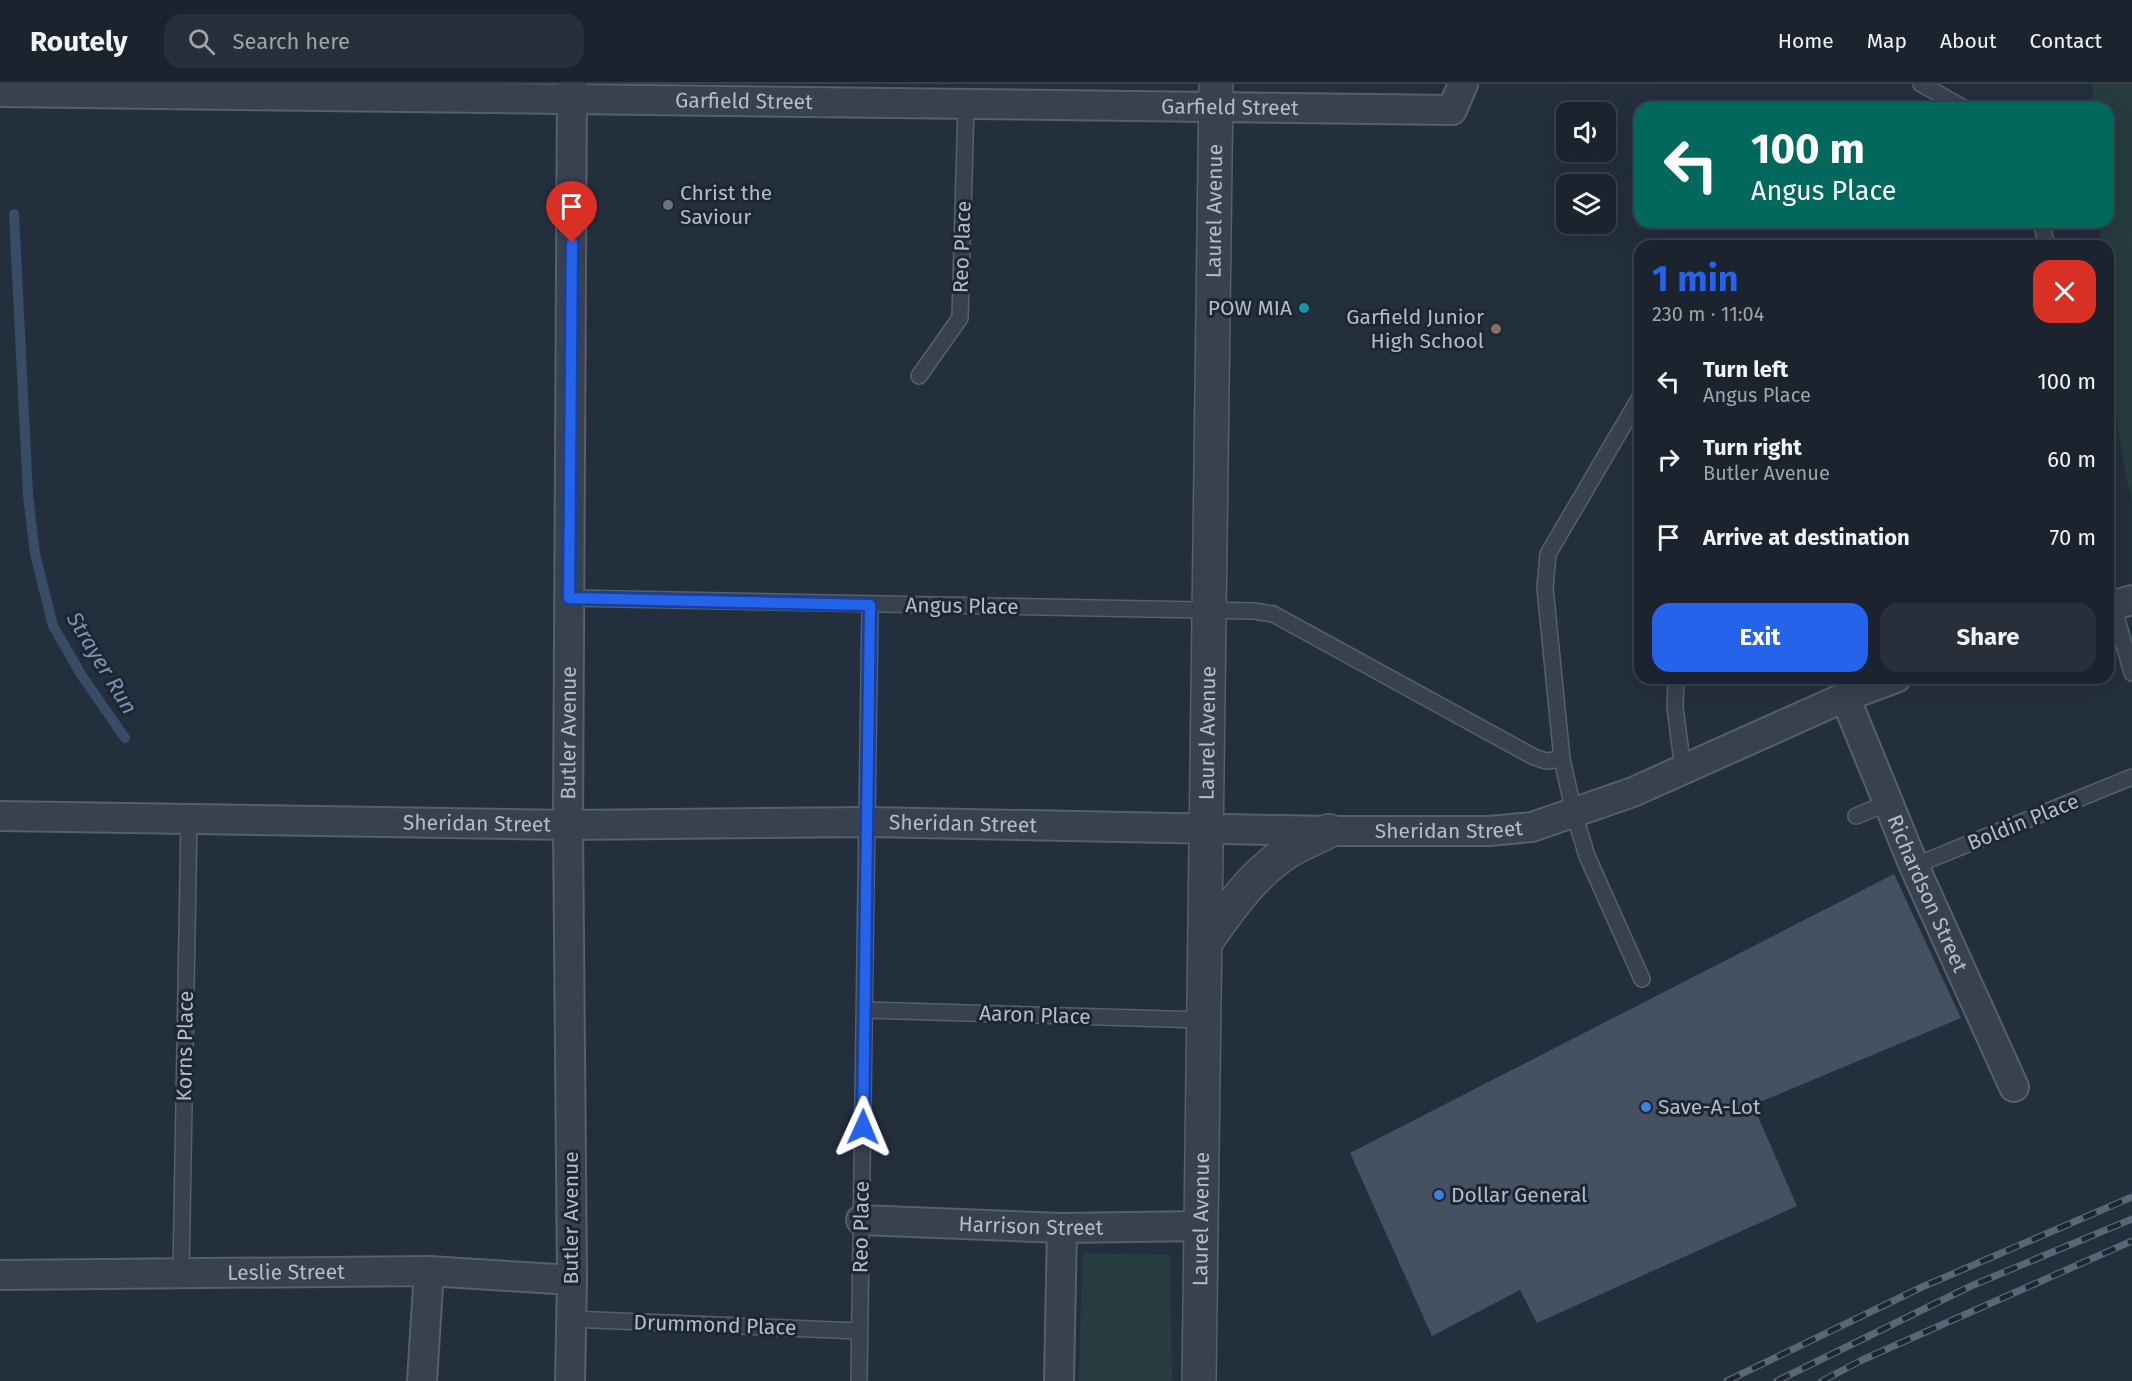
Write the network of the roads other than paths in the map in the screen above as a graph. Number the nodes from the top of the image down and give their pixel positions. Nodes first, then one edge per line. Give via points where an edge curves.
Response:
1 (1463, 84) edge
2 (1920, 84) edge
3 (0, 92) edge
4 (572, 92) edge
5 (1216, 97) edge
6 (1953, 102) edge
7 (966, 106) junction
8 (919, 376) dead end
9 (1634, 407) edge
10 (569, 598) junction
11 (2117, 604) edge
12 (870, 605) junction
13 (1210, 609) junction
14 (2132, 673) edge
15 (1676, 684) edge
16 (1880, 684) edge
17 (1845, 697) junction
18 (1562, 759) junction
19 (1683, 770) junction
20 (2132, 777) edge
21 (1887, 802) junction
22 (1574, 813) junction
23 (0, 816) edge
24 (1856, 816) dead end
25 (189, 819) junction
26 (869, 822) junction
27 (568, 825) junction
28 (1207, 828) junction
29 (1329, 831) junction
30 (1914, 866) junction
31 (1205, 943) junction
32 (1642, 979) dead end
33 (865, 1010) junction
34 (1204, 1020) junction
35 (2014, 1087) dead end
36 (861, 1220) junction
37 (1200, 1226) junction
38 (1062, 1228) junction
39 (429, 1271) junction
40 (181, 1274) junction
41 (0, 1275) edge
42 (572, 1280) junction
43 (571, 1319) junction
44 (860, 1331) junction
45 (422, 1381) edge
46 (570, 1381) edge
47 (859, 1381) edge
48 (1059, 1381) edge
49 (1199, 1381) edge

1 - 5 street, Garfield Street via 1452,110
2 - 6 lane
3 - 4 street, Garfield Street
4 - 7 street, Garfield Street
4 - 10 street, Butler Avenue
5 - 7 street, Garfield Street
5 - 13 street, Laurel Avenue
7 - 8 lane, Reo Place via 960,318
9 - 18 lane via 1548,554 1545,588
10 - 12 lane, Angus Place
10 - 27 street, Butler Avenue
11 - 14 lane
12 - 13 lane, Angus Place
12 - 26 lane, Reo Place
13 - 18 lane, Angus Place via 1273,614 1534,757 1546,761
13 - 28 street, Laurel Avenue
15 - 19 lane
16 - 17 street, Sheridan Street
17 - 19 street, Sheridan Street
17 - 21 street, Richardson Street
18 - 22 lane
19 - 22 street, Sheridan Street
20 - 30 lane, Boldin Place
21 - 24 lane
21 - 30 street, Richardson Street
22 - 29 street, Sheridan Street via 1532,827 1489,831
22 - 32 lane via 1587,856
23 - 25 street, Sheridan Street
25 - 27 street, Sheridan Street
25 - 40 lane, Korns Place
26 - 27 street, Sheridan Street
26 - 28 street, Sheridan Street
26 - 33 lane, Reo Place
27 - 42 street, Butler Avenue
28 - 29 street, Sheridan Street
28 - 31 street, Laurel Avenue
29 - 31 street via 1287,852 1261,872
30 - 35 street, Richardson Street
31 - 34 street, Laurel Avenue
33 - 34 lane, Aaron Place
33 - 36 lane, Reo Place
34 - 37 street, Laurel Avenue
36 - 38 street, Harrison Street
36 - 44 lane, Reo Place
37 - 38 street, Harrison Street
37 - 49 street, Laurel Avenue
38 - 48 street
39 - 40 street, Leslie Street
39 - 42 street, Leslie Street
39 - 45 street
40 - 41 street, Leslie Street
42 - 43 street, Butler Avenue
43 - 44 lane, Drummond Place
43 - 46 street, Butler Avenue
44 - 47 lane, Reo Place

